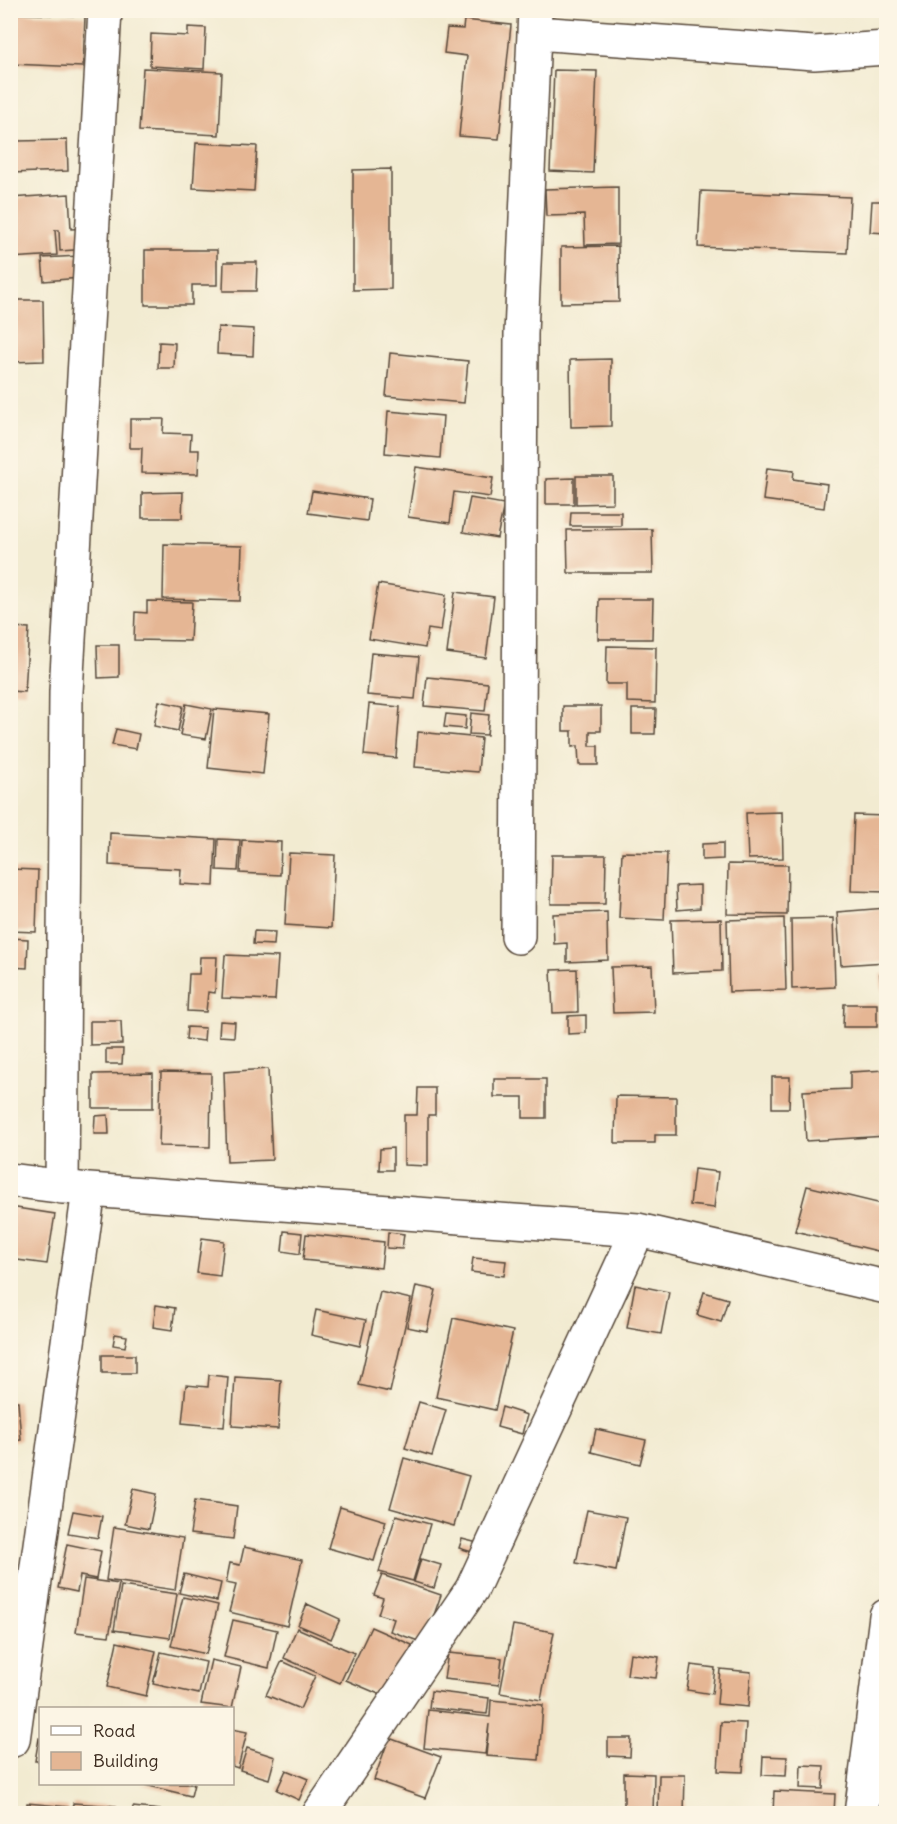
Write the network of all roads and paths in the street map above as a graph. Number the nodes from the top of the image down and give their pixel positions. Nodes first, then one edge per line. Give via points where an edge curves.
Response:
1 (105, 10) edge
2 (535, 22) edge
3 (886, 48) edge
4 (518, 937) dead end
5 (10, 1180) edge
6 (76, 1189) junction
7 (638, 1230) junction
8 (886, 1287) edge
9 (886, 1616) edge
10 (13, 1740) dead end
11 (319, 1814) edge
12 (861, 1814) edge

1 - 6 street via 66,692
2 - 3 street via 814,52
2 - 4 street via 521,334
5 - 6 street
6 - 7 street
6 - 10 street
7 - 8 street
7 - 11 street via 472,1589
9 - 12 street

